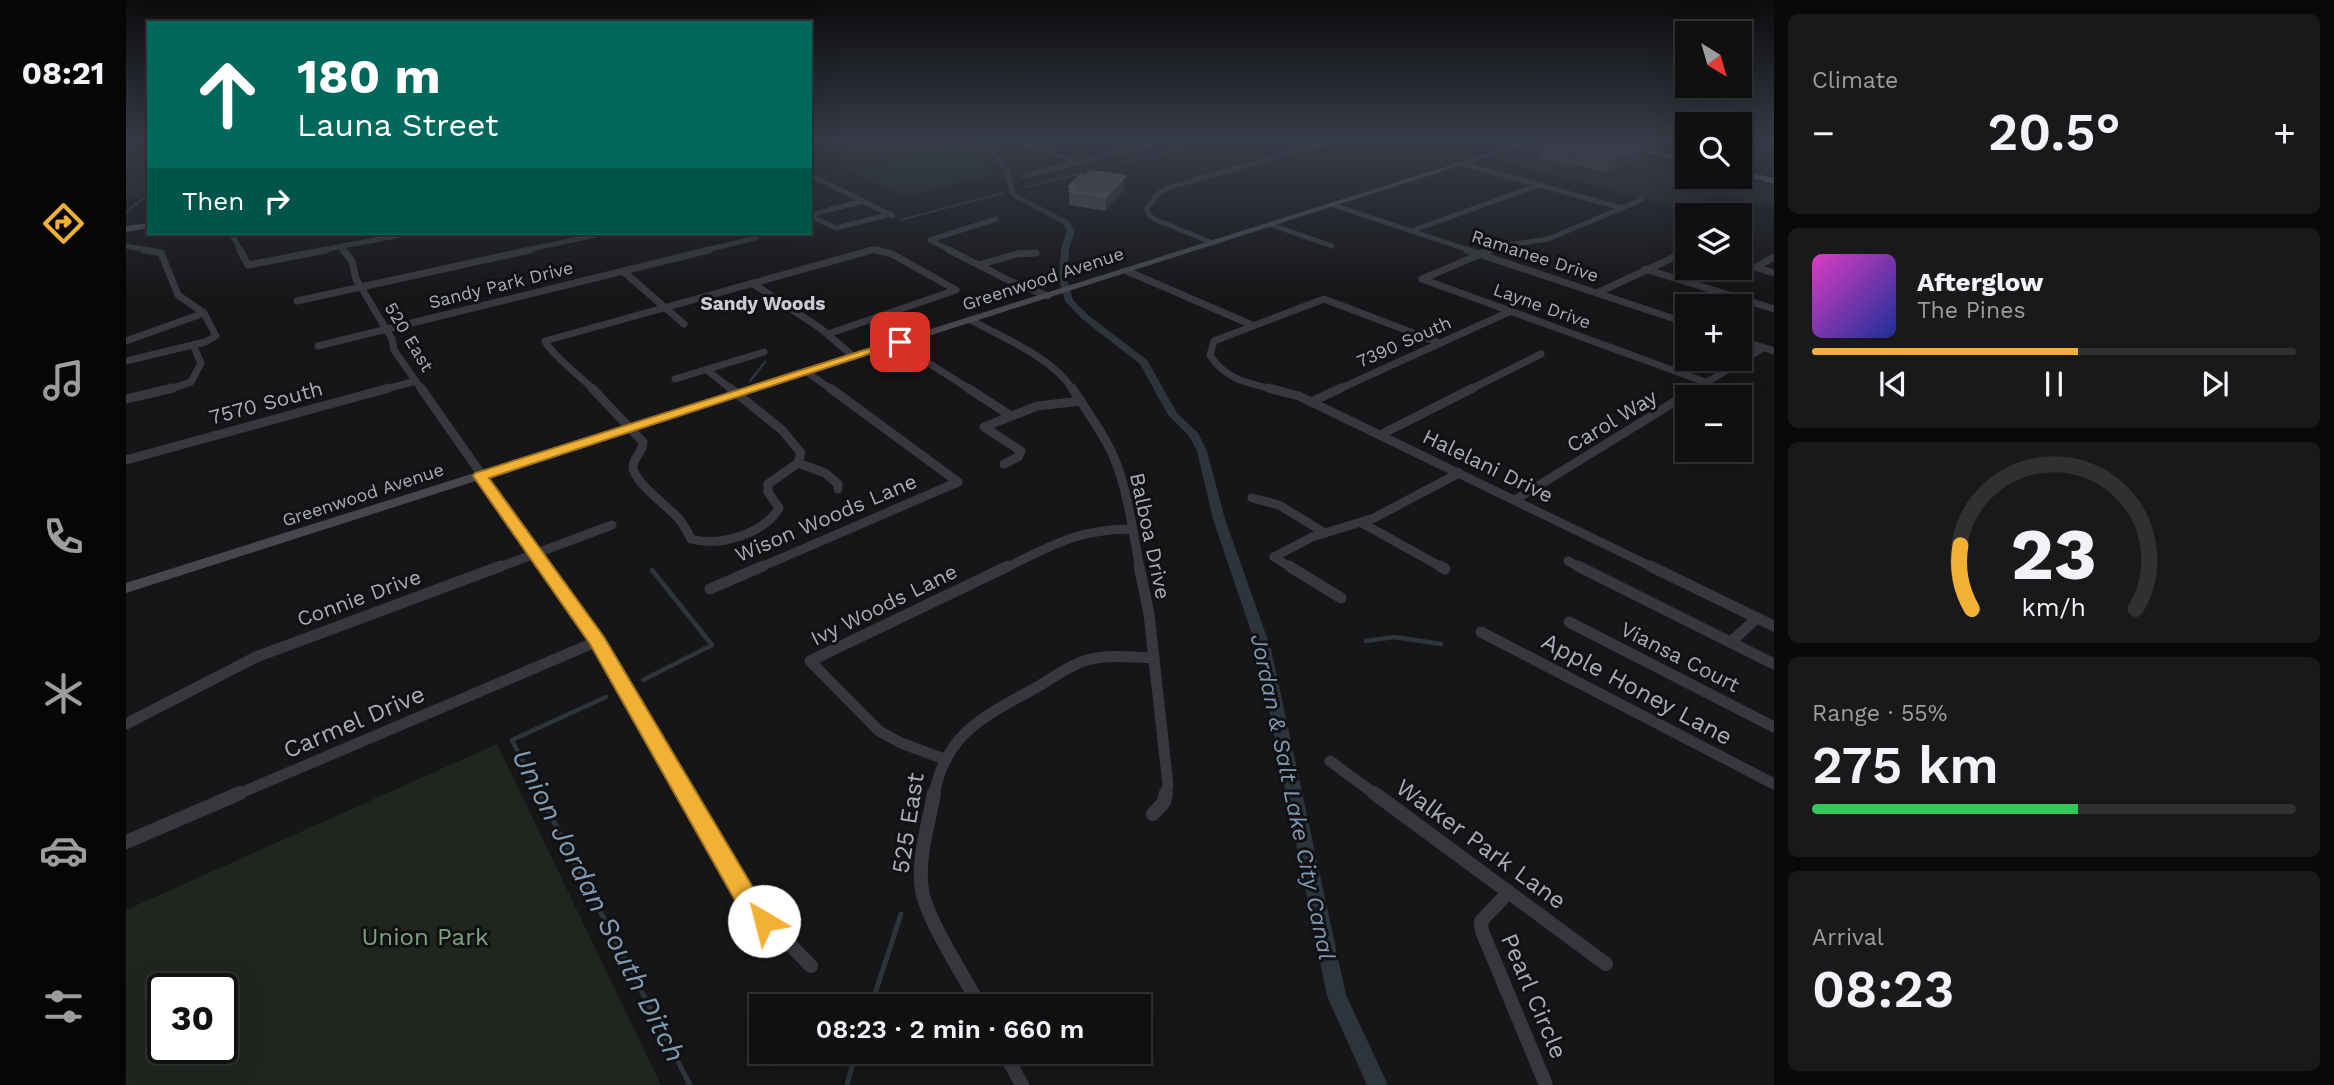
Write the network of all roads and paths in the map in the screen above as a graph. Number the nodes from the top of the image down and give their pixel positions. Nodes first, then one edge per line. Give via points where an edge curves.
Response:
1 (847, 193) edge
2 (1160, 193) edge
3 (1372, 193) edge
4 (1518, 193) edge
5 (1567, 193) edge
6 (1641, 200) dead end
7 (864, 201) junction
8 (1333, 205) junction
9 (1622, 208) junction
10 (812, 215) edge
11 (812, 217) edge
12 (996, 219) dead end
13 (147, 225) edge
14 (1272, 225) junction
15 (126, 229) edge
16 (1410, 231) junction
17 (231, 235) edge
18 (401, 235) edge
19 (596, 235) edge
20 (756, 238) dead end
21 (1213, 243) junction
22 (126, 245) edge
23 (505, 245) dead end
24 (1332, 246) dead end
25 (341, 247) junction
26 (515, 253) junction
27 (1036, 253) dead end
28 (1478, 254) junction
29 (1675, 256) edge
30 (1774, 257) edge
31 (979, 265) junction
32 (1752, 266) edge
33 (1756, 267) junction
34 (1645, 269) junction
35 (1127, 271) junction
36 (624, 272) junction
37 (1774, 273) edge
38 (752, 283) junction
39 (362, 288) junction
40 (1597, 293) junction
41 (1051, 295) junction
42 (297, 302) dead end
43 (663, 307) junction
44 (1774, 309) edge
45 (1511, 311) junction
46 (204, 313) junction
47 (1675, 319) edge
48 (971, 320) junction
49 (684, 324) dead end
50 (1252, 325) junction
51 (386, 329) junction
52 (828, 334) junction
53 (126, 341) edge
54 (1440, 343) junction
55 (1752, 344) edge
56 (193, 345) junction
57 (318, 346) dead end
58 (1763, 348) junction
59 (1774, 351) edge
60 (764, 352) dead end
61 (1541, 354) dead end
62 (854, 357) junction
63 (126, 361) edge
64 (930, 364) dead end
65 (707, 370) junction
66 (807, 372) junction
67 (675, 379) dead end
68 (416, 381) junction
69 (1708, 383) junction
70 (739, 394) junction
71 (126, 399) edge
72 (1081, 401) junction
73 (1311, 401) junction
74 (1012, 416) junction
75 (629, 428) junction
76 (1380, 435) junction
77 (126, 460) edge
78 (798, 463) junction
79 (1004, 464) dead end
80 (1459, 473) junction
81 (480, 476) junction
82 (838, 489) dead end
83 (1252, 498) dead end
84 (1515, 500) junction
85 (1362, 523) junction
86 (612, 525) dead end
87 (1131, 529) junction
88 (1325, 533) junction
89 (535, 553) junction
90 (1568, 561) dead end
91 (1445, 569) dead end
92 (126, 588) edge
93 (710, 589) dead end
94 (1341, 598) dead end
95 (1757, 618) junction
96 (1569, 622) dead end
97 (1774, 626) edge
98 (1481, 632) dead end
99 (598, 641) junction
100 (1731, 642) junction
101 (1154, 658) junction
102 (1774, 664) edge
103 (126, 724) edge
104 (1774, 727) edge
105 (944, 759) junction
106 (1330, 761) dead end
107 (1774, 784) edge
108 (1153, 814) dead end
109 (126, 842) edge
110 (1508, 892) junction
111 (1606, 964) dead end
112 (811, 966) dead end
113 (973, 994) edge
114 (1011, 1064) edge
115 (1022, 1085) edge
116 (1546, 1085) edge

1 - 7 street
2 - 21 street via 1147,208 1148,214
3 - 8 street, Greenwood Avenue
4 - 16 street
5 - 9 street
6 - 9 street
7 - 10 street
7 - 11 street via 892,215 836,228
8 - 14 street, Greenwood Avenue
8 - 16 street, Ramanee Drive
9 - 28 street via 1548,239 1503,245
12 - 31 street via 930,239
13 - 15 street
14 - 21 street, Greenwood Avenue
14 - 24 street
16 - 28 street, Ramanee Drive
17 - 25 street via 248,265
18 - 25 street
19 - 26 street
20 - 36 street, Sandy Park Drive
21 - 35 street, Greenwood Avenue
22 - 46 street via 161,253 178,295
23 - 26 street
25 - 39 street, 520 East
26 - 39 street
27 - 31 street
28 - 40 street, Ramanee Drive
28 - 45 street, Layne Drive via 1422,279
29 - 34 street
30 - 33 street
31 - 41 street
32 - 33 street
33 - 37 street
34 - 40 street
34 - 44 street
35 - 41 street, Greenwood Avenue
35 - 50 street
36 - 43 street
36 - 51 street, Sandy Park Drive
38 - 43 street
38 - 52 street
38 - 52 street via 879,249 956,290
39 - 42 street
39 - 51 street, 520 East
40 - 47 street, Ramanee Drive
41 - 48 street, Greenwood Avenue
43 - 49 street
43 - 75 street via 545,341
45 - 54 street, 7390 South
45 - 69 street, Layne Drive
46 - 53 street
46 - 56 street via 216,336
48 - 62 street, Greenwood Avenue
48 - 72 street, Balboa Drive via 1053,367
50 - 54 street via 1324,299
50 - 73 street, Halelani Drive via 1214,341 1212,361 1242,381
51 - 57 street, Sandy Park Drive
51 - 68 street, 520 East via 394,350
52 - 62 street
54 - 73 street, 7390 South
55 - 58 street
56 - 63 street
56 - 71 street via 201,363 191,382
58 - 59 street
58 - 69 street, Carol Way
60 - 65 street
61 - 76 street
62 - 66 street, Greenwood Avenue
64 - 74 street
65 - 67 street
65 - 70 street
66 - 70 street, Greenwood Avenue
66 - 93 street, Wison Woods Lane via 958,482
68 - 77 street, 7570 South
68 - 81 street, 520 East
69 - 84 street, Carol Way
70 - 75 street, Greenwood Avenue
70 - 78 street via 799,448
72 - 74 street via 1044,404
72 - 87 street, Balboa Drive via 1116,463
73 - 76 street, Halelani Drive
74 - 79 street via 984,427 1021,451
75 - 78 street via 644,445 633,464 636,476 679,518 691,539 702,544 723,541 773,519 779,508 768,484
75 - 81 street, Greenwood Avenue
76 - 80 street, Halelani Drive
78 - 82 street via 830,476
80 - 84 street, Halelani Drive
80 - 85 street
81 - 89 street, 520 East
81 - 92 street, Greenwood Avenue
83 - 88 street via 1279,505
84 - 95 street, Halelani Drive
85 - 88 street
85 - 91 street
86 - 89 street, Connie Drive
87 - 101 street, Balboa Drive
87 - 105 street, Ivy Woods Lane via 1086,531 1058,541 810,661 878,731
88 - 94 street via 1274,557
89 - 99 street, 520 East
89 - 103 street, Connie Drive via 256,657
90 - 100 street
95 - 97 street, Halelani Drive
95 - 100 street
96 - 104 street, Viansa Court
98 - 107 street, Apple Honey Lane
99 - 109 street, Carmel Drive
99 - 112 street, 520 East via 750,904
100 - 102 street
101 - 105 street via 1109,656 1082,662 986,716 969,728
101 - 108 street, Balboa Drive via 1168,785 1164,802
105 - 113 street, 525 East via 922,858 922,891
106 - 110 street, Walker Park Lane
110 - 111 street, Walker Park Lane
110 - 116 street, Pearl Circle via 1482,921 1482,931
114 - 115 street

